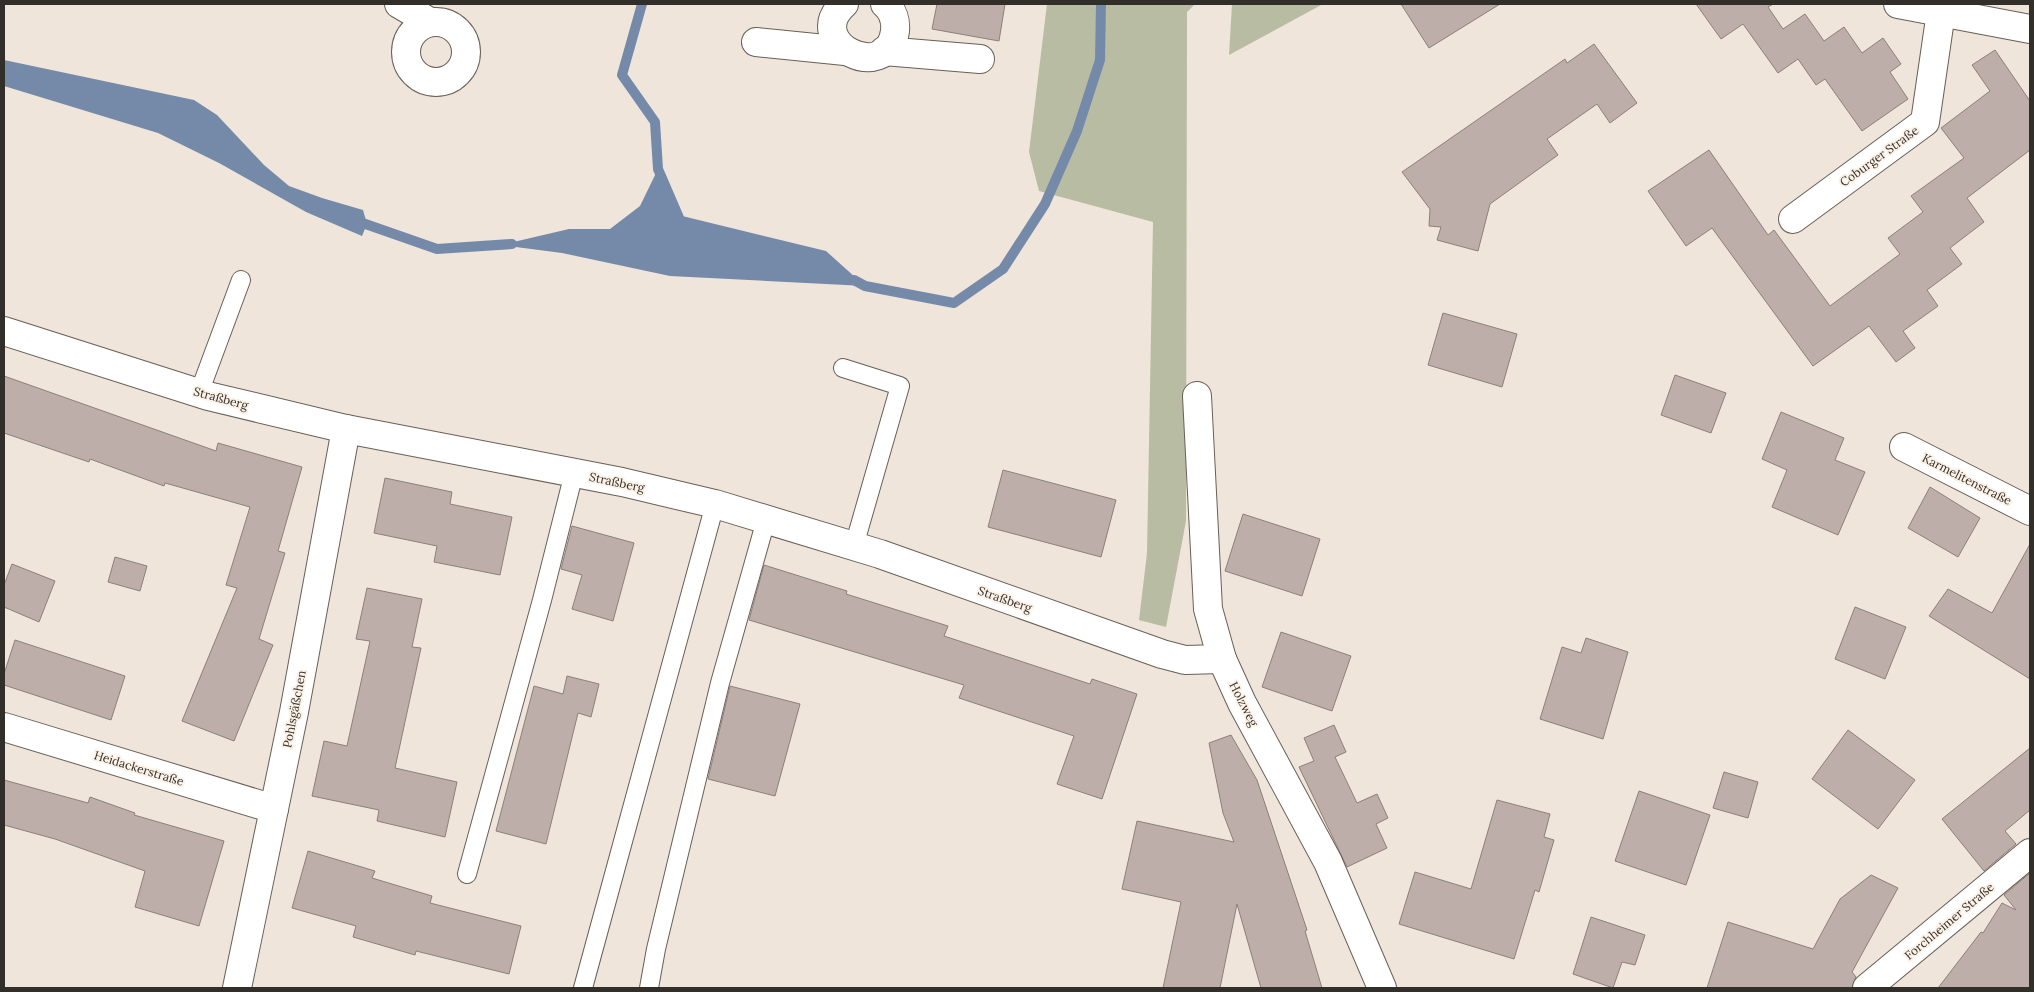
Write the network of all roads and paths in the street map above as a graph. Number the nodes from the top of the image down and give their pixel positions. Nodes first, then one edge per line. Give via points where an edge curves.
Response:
1 (399, 4) edge
2 (842, 4) edge
3 (885, 4) edge
4 (1898, 4) edge
5 (1941, 12) junction
6 (430, 22) dead end
7 (2030, 30) edge
8 (756, 42) dead end
9 (845, 51) junction
10 (884, 51) junction
11 (980, 59) dead end
12 (1793, 220) dead end
13 (241, 280) dead end
14 (4, 331) edge
15 (843, 368) dead end
16 (199, 393) junction
17 (1197, 396) dead end
18 (346, 429) junction
19 (1904, 447) dead end
20 (574, 473) junction
21 (715, 504) junction
22 (2030, 511) edge
23 (766, 520) junction
24 (854, 546) junction
25 (1222, 659) junction
26 (4, 727) edge
27 (274, 809) junction
28 (2030, 853) edge
29 (468, 874) dead end
30 (237, 988) edge
31 (583, 988) edge
32 (649, 988) edge
33 (1382, 988) edge
34 (1867, 988) edge

1 - 6 street
2 - 9 street via 833,24 838,44
3 - 10 street via 896,24 890,44
4 - 5 street
5 - 7 street
5 - 12 street, Coburger Straße via 1925,122
8 - 9 street
9 - 10 street via 864,58
10 - 11 street
13 - 16 lane
14 - 16 street, Straßberg
15 - 24 lane via 900,386
16 - 18 street, Straßberg
17 - 25 street, Holzweg via 1208,609
18 - 20 street, Straßberg
18 - 27 street, Pohlsgäßchen
19 - 22 street, Karmelitenstraße
20 - 21 street, Straßberg
20 - 29 lane
21 - 23 street, Straßberg
21 - 31 lane
23 - 24 street, Straßberg
23 - 32 lane via 720,682
24 - 25 street, Straßberg via 1162,654 1185,660
25 - 33 street, Holzweg via 1328,862
26 - 27 street, Heidackerstraße
27 - 30 street, Pohlsgäßchen
28 - 34 street, Forchheimer Straße

